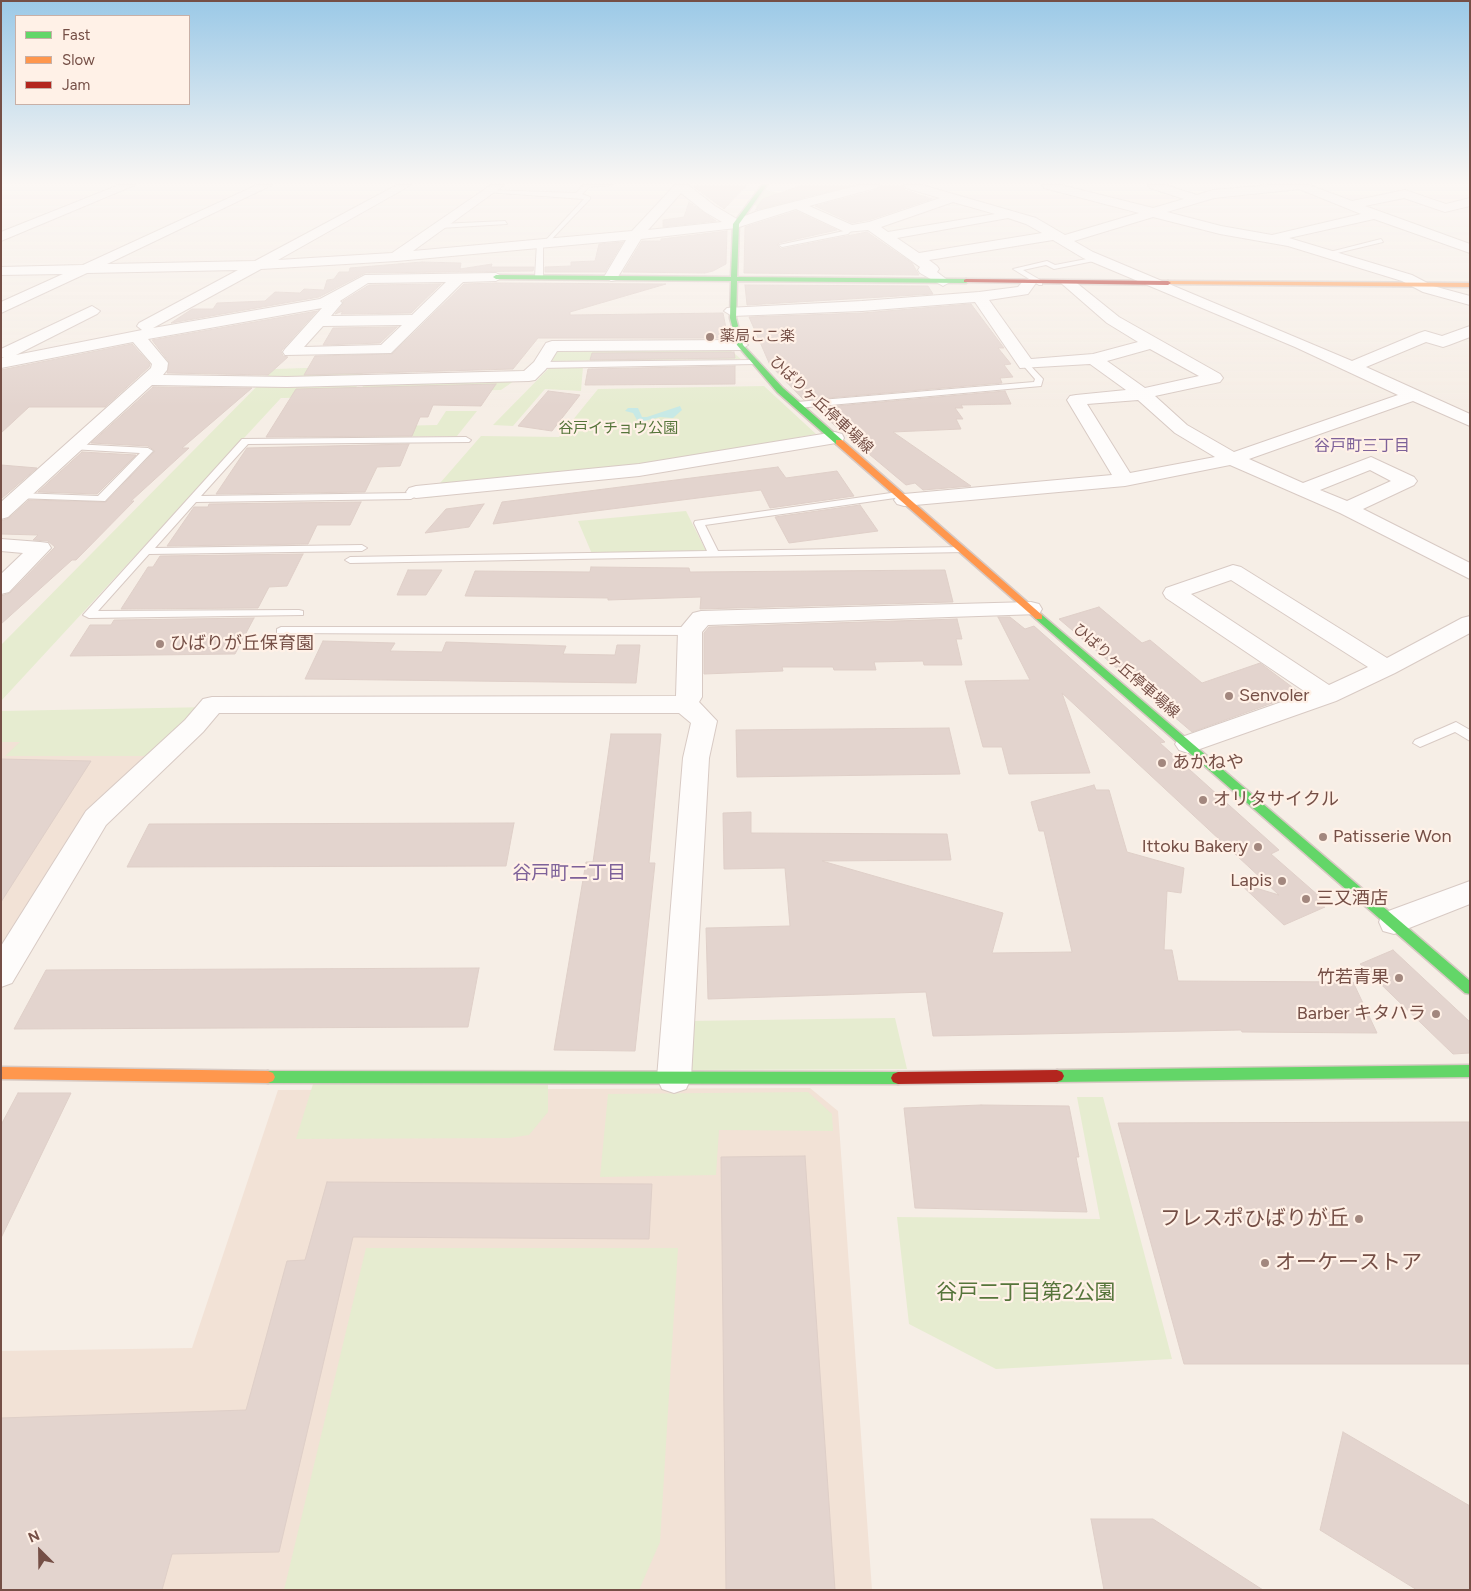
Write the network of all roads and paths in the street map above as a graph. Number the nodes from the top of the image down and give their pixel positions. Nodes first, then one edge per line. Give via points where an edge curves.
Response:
1 (105, 259) edge
2 (268, 259) edge
3 (358, 259) edge
4 (394, 259) edge
5 (542, 259) edge
6 (622, 259) edge
7 (734, 259) edge
8 (919, 259) edge
9 (1096, 259) edge
10 (1097, 259) edge
11 (1348, 259) edge
12 (257, 265) junction
13 (82, 270) junction
14 (1, 271) edge
15 (496, 277) joint
16 (539, 277) junction
17 (612, 277) junction
18 (459, 278) junction
19 (365, 279) junction
20 (733, 280) junction
21 (943, 282) junction
22 (1034, 283) junction
23 (1068, 283) junction
24 (1152, 284) junction
25 (1421, 285) junction
26 (1470, 285) edge
27 (979, 297) junction
28 (332, 300) junction
29 (1470, 301) edge
30 (1, 308) edge
31 (92, 310) dead end
32 (732, 311) junction
33 (415, 320) junction
34 (319, 321) junction
35 (1470, 330) edge
36 (137, 336) junction
37 (120, 340) junction
38 (1152, 343) junction
39 (740, 345) junction
40 (1, 356) edge
41 (1094, 359) junction
42 (753, 362) junction
43 (1, 363) edge
44 (1026, 364) junction
45 (540, 365) junction
46 (1352, 367) junction
47 (149, 380) junction
48 (1142, 394) junction
49 (1414, 395) junction
50 (797, 405) junction
51 (1470, 405) edge
52 (1452, 413) junction
53 (1470, 421) edge
54 (835, 438) junction
55 (466, 440) dead end
56 (74, 447) junction
57 (1232, 459) junction
58 (1125, 480) junction
59 (1302, 490) junction
60 (413, 494) joint
61 (20, 496) junction
62 (901, 498) junction
63 (193, 499) junction
64 (1347, 509) junction
65 (1, 513) edge
66 (1, 545) edge
67 (362, 548) dead end
68 (962, 550) junction
69 (146, 551) junction
70 (714, 554) junction
71 (350, 560) dead end
72 (1470, 572) edge
73 (1, 587) edge
74 (1031, 609) junction
75 (299, 613) dead end
76 (1470, 623) edge
77 (281, 631) dead end
78 (690, 631) junction
79 (1386, 668) junction
80 (1327, 695) junction
81 (685, 704) junction
82 (1470, 737) edge
83 (1420, 743) dead end
84 (1188, 744) junction
85 (1470, 892) edge
86 (1394, 922) junction
87 (1, 974) edge
88 (1470, 988) edge
89 (1470, 1071) edge
90 (1, 1072) edge
91 (674, 1078) junction

1 - 13 street
2 - 12 street
3 - 12 street
4 - 19 street
5 - 16 lane
6 - 17 street
7 - 20 main road, ひばりヶ丘停車場線
8 - 21 street via 932,269 925,270
9 - 22 lane via 1054,268 1047,263 1017,269
10 - 24 street
11 - 25 street
12 - 13 street
12 - 37 street
13 - 14 street
13 - 30 street
15 - 16 main road
15 - 18 street
16 - 17 main road
17 - 20 main road
18 - 19 street
18 - 33 street
19 - 28 street
20 - 21 main road
20 - 32 main road, ひばりヶ丘停車場線
21 - 22 main road
22 - 23 main road
22 - 27 street via 1023,291
23 - 24 main road
23 - 38 street via 1113,320
24 - 25 main road
24 - 46 street
25 - 26 main road
25 - 29 street
27 - 32 street
27 - 44 street
28 - 34 street via 334,303
28 - 36 street
31 - 40 street
32 - 39 main road, ひばりヶ丘停車場線
33 - 34 street
33 - 34 street via 385,350 292,352
35 - 46 street via 1443,342 1425,336
36 - 37 street
36 - 47 street via 160,363 159,370
37 - 43 street
38 - 41 street
38 - 48 street via 1214,378
39 - 42 main road, ひばりヶ丘停車場線
39 - 45 street via 552,346
41 - 44 street
41 - 48 street
42 - 45 lane
42 - 50 main road, ひばりヶ丘停車場線
44 - 50 lane via 1039,379 1038,384
45 - 47 street via 529,376 287,382
46 - 49 street
47 - 56 street
48 - 57 street via 1181,428
48 - 58 street via 1076,400
49 - 52 street
49 - 57 street
50 - 54 main road, ひばりヶ丘停車場線
51 - 52 street
52 - 53 street
54 - 60 street via 639,470
54 - 62 main road, ひばりヶ丘停車場線
55 - 63 lane via 245,442
56 - 61 street
56 - 61 lane via 148,451 101,499
57 - 58 street
57 - 59 street
58 - 62 street
59 - 64 street
59 - 64 street via 1371,463 1407,480
60 - 63 lane
61 - 65 street
62 - 68 main road, ひばりヶ丘停車場線
62 - 70 lane via 699,523
63 - 69 lane
64 - 72 street
66 - 73 street via 40,548
67 - 69 lane
68 - 70 lane
68 - 74 main road, ひばりヶ丘停車場線
69 - 75 lane via 88,615
70 - 71 lane
74 - 78 street via 716,617 701,618
74 - 84 main road, ひばりヶ丘停車場線
76 - 79 street
77 - 78 lane
78 - 81 street via 689,697
79 - 80 street
79 - 80 street via 1233,572 1174,593
80 - 84 street
81 - 87 street via 212,705 96,818
81 - 91 street via 704,721 696,758
82 - 83 lane via 1456,726
84 - 86 main road, ひばりヶ丘停車場線
85 - 86 street
86 - 88 main road, ひばりヶ丘停車場線
89 - 91 main road
90 - 91 main road via 308,1078

